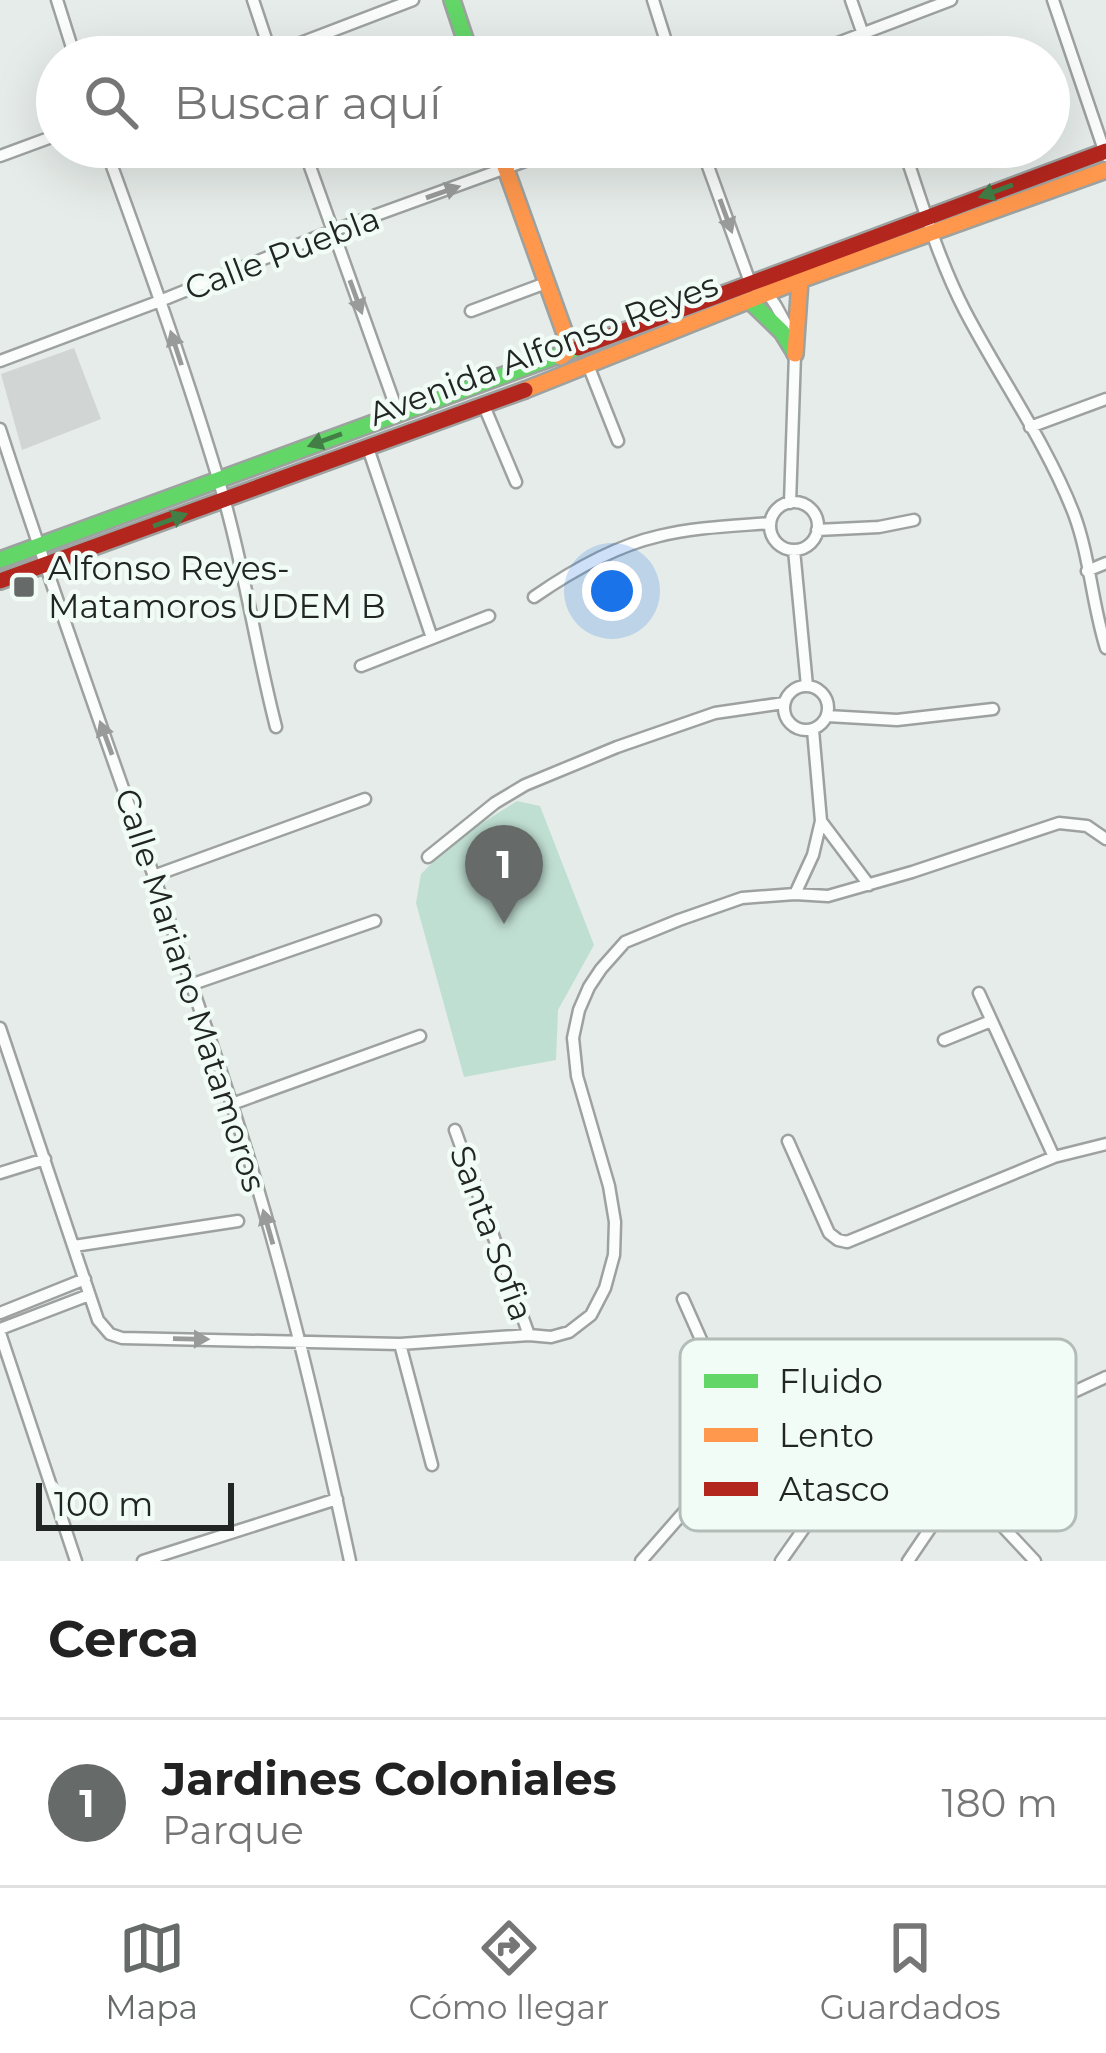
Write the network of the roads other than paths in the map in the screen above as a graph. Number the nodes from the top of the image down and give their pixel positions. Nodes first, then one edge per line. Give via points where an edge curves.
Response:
1 (57, 0) edge
2 (254, 0) edge
3 (413, 0) edge
4 (452, 0) edge
5 (653, 0) edge
6 (851, 0) edge
7 (951, 0) edge
8 (1053, 0) edge
9 (863, 34) junction
10 (69, 36) edge
11 (264, 36) edge
12 (320, 36) edge
13 (464, 36) edge
14 (664, 36) edge
15 (858, 36) edge
16 (1065, 36) edge
17 (1070, 49) edge
18 (36, 142) edge
19 (1106, 153) edge
20 (0, 155) edge
21 (112, 168) edge
22 (311, 168) edge
23 (510, 168) edge
24 (708, 168) edge
25 (910, 168) edge
26 (1069, 168) edge
27 (1070, 168) edge
28 (505, 170) junction
29 (1106, 170) edge
30 (930, 225) junction
31 (332, 231) junction
32 (800, 280) junction
33 (546, 284) junction
34 (750, 293) junction
35 (768, 294) junction
36 (160, 301) junction
37 (471, 311) dead end
38 (568, 351) junction
39 (795, 354) junction
40 (0, 361) edge
41 (588, 365) junction
42 (1106, 399) edge
43 (484, 406) junction
44 (398, 413) junction
45 (1030, 427) junction
46 (0, 429) edge
47 (618, 441) dead end
48 (368, 448) junction
49 (218, 479) junction
50 (515, 482) dead end
51 (224, 500) junction
52 (790, 502) junction
53 (914, 520) dead end
54 (770, 523) junction
55 (818, 530) junction
56 (38, 546) junction
57 (794, 550) junction
58 (0, 560) edge
59 (1106, 562) edge
60 (44, 566) junction
61 (1088, 571) junction
62 (0, 581) edge
63 (534, 598) dead end
64 (489, 616) dead end
65 (432, 638) junction
66 (1106, 648) edge
67 (361, 666) dead end
68 (807, 686) junction
69 (784, 703) junction
70 (993, 709) dead end
71 (827, 716) junction
72 (276, 727) dead end
73 (812, 730) junction
74 (365, 799) dead end
75 (820, 821) junction
76 (1106, 838) edge
77 (428, 857) dead end
78 (156, 875) junction
79 (869, 885) junction
80 (795, 894) junction
81 (375, 920) dead end
82 (190, 985) junction
83 (979, 993) dead end
84 (991, 1021) junction
85 (0, 1031) edge
86 (420, 1036) dead end
87 (944, 1040) dead end
88 (232, 1104) junction
89 (455, 1130) dead end
90 (788, 1141) dead end
91 (1106, 1144) edge
92 (1054, 1157) junction
93 (45, 1159) junction
94 (0, 1173) edge
95 (238, 1221) dead end
96 (74, 1246) junction
97 (85, 1279) junction
98 (89, 1295) junction
99 (683, 1299) dead end
100 (0, 1312) edge
101 (0, 1331) edge
102 (529, 1335) junction
103 (701, 1339) edge
104 (300, 1340) junction
105 (400, 1344) junction
106 (1106, 1377) edge
107 (1076, 1391) edge
108 (432, 1465) dead end
109 (337, 1499) junction
110 (680, 1516) edge
111 (803, 1531) edge
112 (929, 1531) edge
113 (1006, 1531) edge
114 (919, 1546) junction
115 (76, 1561) edge
116 (143, 1561) edge
117 (350, 1561) edge
118 (641, 1561) edge
119 (782, 1561) edge
120 (908, 1561) edge
121 (922, 1561) edge
122 (1035, 1561) edge

1 - 10 street
2 - 11 street
3 - 12 street
4 - 13 main road
5 - 14 street
6 - 9 street
7 - 9 street
8 - 16 street
9 - 15 street
17 - 19 street
18 - 20 street
19 -> 27 main road, Avenida Alfonso Reyes
21 - 36 street
22 - 31 street
23 - 28 street, Calle Puebla
24 -> 34 street
25 - 30 street
26 -> 30 main road, Avenida Alfonso Reyes
31 -> 28 street, Calle Puebla
28 - 33 main road
29 - 30 main road, Avenida Alfonso Reyes
30 - 32 main road, Avenida Alfonso Reyes
30 - 34 main road, Avenida Alfonso Reyes
30 - 45 street via 964,310
31 - 36 street, Calle Puebla
31 -> 44 street
32 - 35 main road, Avenida Alfonso Reyes
32 - 39 main road
33 - 37 street
33 - 38 main road
34 - 35 main road, Avenida Alfonso Reyes
34 - 38 main road, Avenida Alfonso Reyes
34 - 39 main road
34 - 41 main road, Avenida Alfonso Reyes
35 - 39 street
36 - 40 street, Calle Puebla
49 -> 36 street
38 - 43 main road
38 - 44 main road, Avenida Alfonso Reyes
39 - 52 street
41 - 43 main road, Avenida Alfonso Reyes
41 - 47 street
42 - 45 street
43 - 48 main road, Avenida Alfonso Reyes
43 - 50 street
44 -> 49 main road, Avenida Alfonso Reyes
45 - 61 street via 1073,512
46 - 56 street, Calle Mariano Matamoros
48 - 51 main road, Avenida Alfonso Reyes
48 - 65 street
49 - 51 street
49 - 56 main road, Avenida Alfonso Reyes
60 -> 51 main road, Avenida Alfonso Reyes
51 - 72 street
52 - 54 street
52 - 55 street via 813,512
53 - 55 street
54 - 57 street via 776,542
54 - 63 street via 654,537 564,576
55 - 57 street
56 - 58 main road, Avenida Alfonso Reyes
56 - 60 street, Calle Mariano Matamoros
57 - 68 street
59 - 61 street
60 - 62 main road, Avenida Alfonso Reyes
78 -> 60 street, Calle Mariano Matamoros
61 - 66 street
64 - 65 street
65 - 67 street
68 - 69 street
68 - 71 street via 825,696
69 - 73 street via 794,728
69 - 77 street via 715,713 525,785
70 - 71 street via 897,720
71 - 73 street
73 - 75 street
74 - 78 street
75 - 79 street
75 - 80 street
76 - 79 street via 1059,823
78 - 82 street, Calle Mariano Matamoros
79 - 80 street
80 - 102 street via 742,898 625,942 589,987 574,1060 608,1186 614,1256 591,1315 550,1337
81 - 82 street
82 - 88 street, Calle Mariano Matamoros
83 - 84 street
84 - 87 street
84 - 92 street
85 - 93 street
86 - 88 street
104 -> 88 street, Calle Mariano Matamoros
89 - 102 street, Santa Sofia
90 - 92 street via 829,1233 847,1242
91 - 92 street
93 - 94 street
93 - 96 street
95 - 96 street
96 - 97 street
97 - 98 street
97 - 100 street
98 - 101 street
98 -> 104 street via 104,1329 122,1338
99 - 103 street
101 - 115 street
102 - 105 street
104 - 105 street
104 - 109 street, Calle Mariano Matamoros
105 - 108 street
106 - 107 street
109 - 116 street
109 - 117 street, Calle Mariano Matamoros
110 - 118 street
111 - 119 street
112 - 114 street
113 - 122 street
114 - 120 street
114 - 121 street

